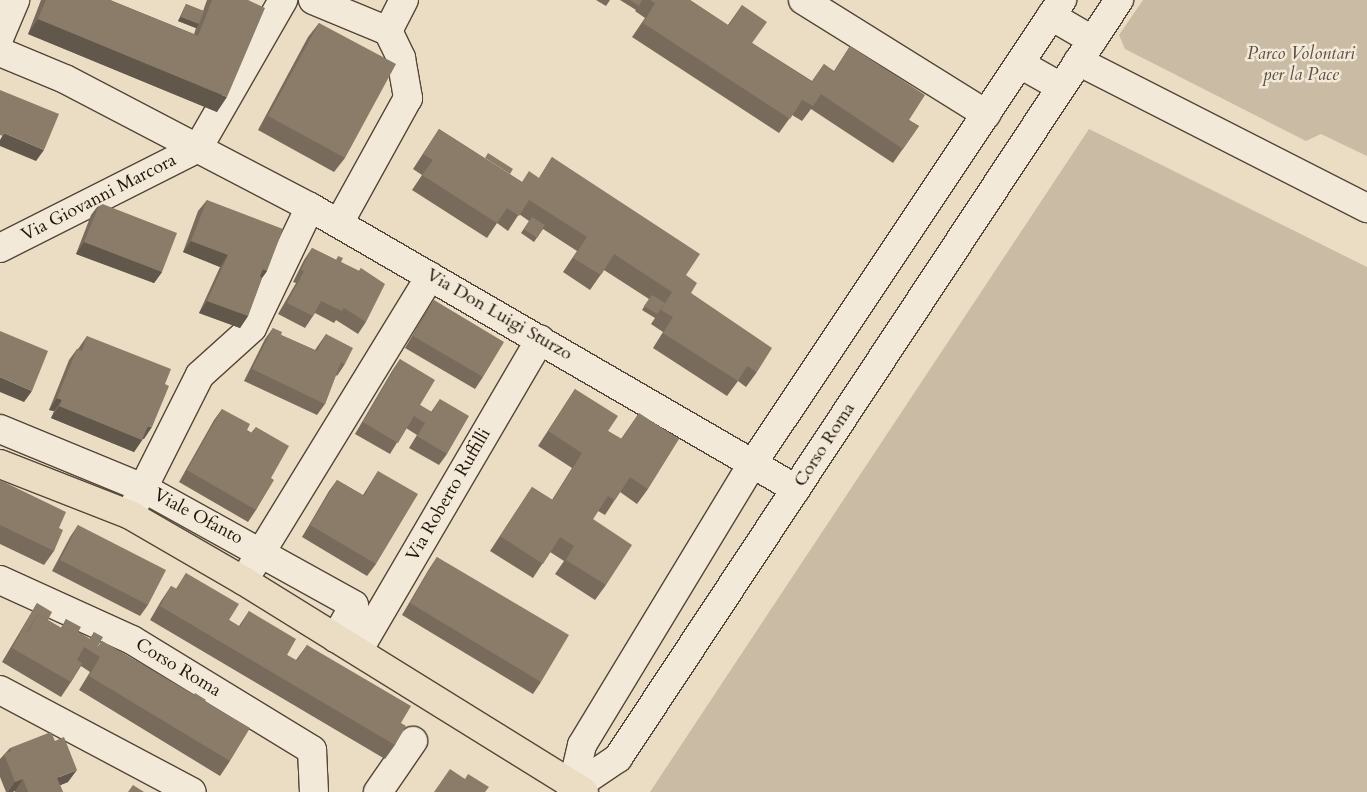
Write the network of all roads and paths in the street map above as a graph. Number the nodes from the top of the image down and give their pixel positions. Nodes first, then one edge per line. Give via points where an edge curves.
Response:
1 (15, 0) edge
2 (283, 0) edge
3 (313, 0) edge
4 (404, 0) edge
5 (803, 0) edge
6 (1119, 0) edge
7 (1056, 8) edge
8 (388, 31) junction
9 (0, 36) edge
10 (1085, 51) junction
11 (0, 52) edge
12 (1020, 64) junction
13 (1061, 87) junction
14 (986, 114) junction
15 (198, 148) junction
16 (310, 207) junction
17 (1367, 208) edge
18 (339, 223) junction
19 (0, 248) edge
20 (430, 276) junction
21 (540, 339) junction
22 (0, 429) edge
23 (753, 463) junction
24 (0, 464) edge
25 (143, 488) junction
26 (796, 489) junction
27 (130, 515) junction
28 (262, 552) junction
29 (0, 580) edge
30 (244, 581) junction
31 (347, 644) junction
32 (0, 690) edge
33 (413, 741) dead end
34 (577, 790) edge
35 (192, 792) edge
36 (314, 792) edge
37 (378, 792) edge

1 - 9 street
2 - 15 street
3 - 8 street
4 - 8 street
5 - 14 street
6 - 10 street, Corso Roma
7 - 10 street
7 - 12 street
8 - 18 street via 401,58 408,98
10 - 13 street, Corso Roma
10 - 17 street
11 - 15 street, Via Don Luigi Sturzo via 65,79
12 - 13 street
12 - 14 street
13 - 26 street, Corso Roma
14 - 23 street
15 - 16 street, Via Don Luigi Sturzo
15 - 19 street, Via Giovanni Marcora
16 - 18 street, Via Don Luigi Sturzo
16 - 25 street via 252,328 200,376
18 - 20 street, Via Don Luigi Sturzo
20 - 21 street, Via Don Luigi Sturzo
20 - 28 street
21 - 23 street, Via Don Luigi Sturzo
21 - 31 street, Via Roberto Ruffilli
22 - 25 street, Viale Ofanto
23 - 26 street, Via Don Luigi Sturzo
23 - 34 street via 582,746
24 - 27 main road, Viale Ofanto
25 - 27 street
25 - 28 street, Viale Ofanto
26 - 34 street, Corso Roma via 618,758
27 - 30 main road, Viale Ofanto
28 - 30 street
28 - 31 street, Viale Ofanto via 354,605
29 - 36 street, Corso Roma via 132,640 312,750
30 - 31 main road, Viale Ofanto
31 - 34 main road, Viale Ofanto
32 - 35 street
33 - 37 street

